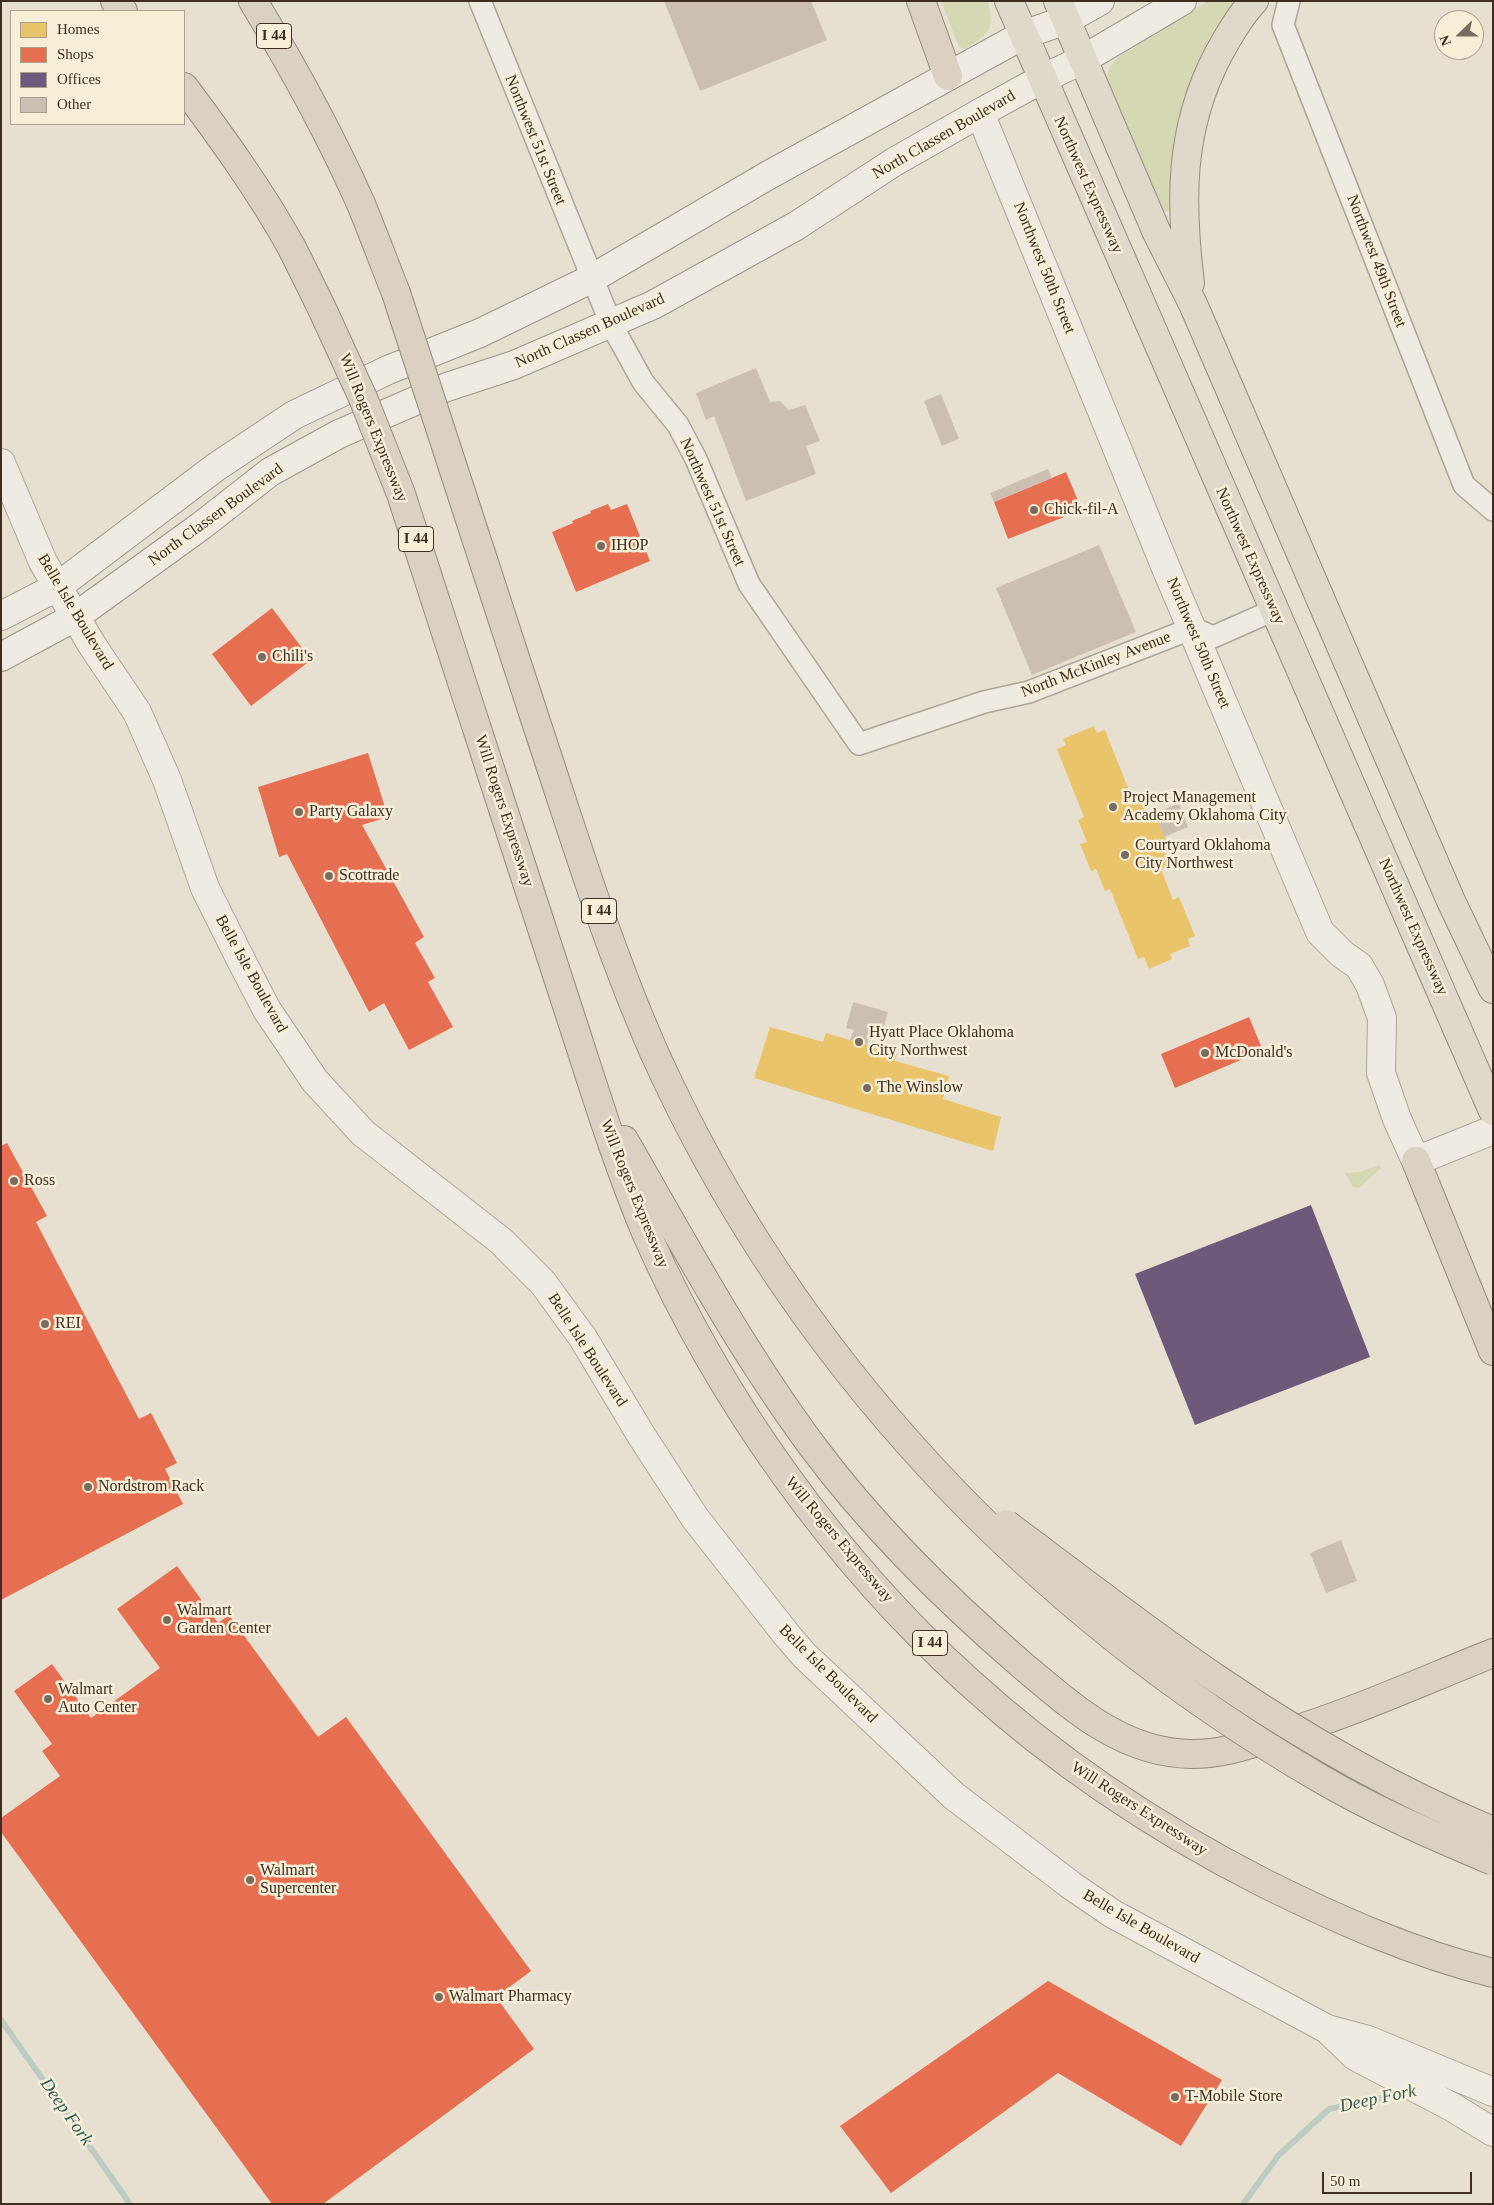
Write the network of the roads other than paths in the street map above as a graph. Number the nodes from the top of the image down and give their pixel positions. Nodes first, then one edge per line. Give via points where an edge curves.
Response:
1 (253, 1) edge
2 (269, 1) edge
3 (480, 1) edge
4 (921, 1) edge
5 (1009, 1) edge
6 (1100, 1) edge
7 (1182, 1) edge
8 (1254, 1) edge
9 (1289, 1) edge
10 (1062, 11) edge
11 (1023, 35) junction
12 (1082, 60) junction
13 (295, 71) junction
14 (948, 76) junction
15 (1042, 79) junction
16 (185, 87) edge
17 (980, 113) junction
18 (591, 279) junction
19 (1192, 304) junction
20 (611, 324) junction
21 (1, 463) edge
22 (1493, 509) edge
23 (57, 587) junction
24 (1274, 610) junction
25 (1, 616) edge
26 (75, 617) junction
27 (1192, 628) junction
28 (1, 657) edge
29 (859, 744) joint
30 (1493, 989) edge
31 (592, 1084) junction
32 (1493, 1111) edge
33 (1493, 1130) edge
34 (1416, 1161) junction
35 (1493, 1350) edge
36 (928, 1467) junction
37 (1493, 1653) edge
38 (1493, 1831) edge
39 (1493, 1861) edge
40 (1493, 1973) edge
41 (1327, 2029) junction
42 (1493, 2092) edge
43 (1493, 2132) edge

1 - 13 highway, I 44
2 - 13 highway
3 - 18 street, Northwest 51st Street
4 - 14 highway
5 - 11 highway, Northwest Expressway
6 - 10 street
7 - 12 street, North Classen Boulevard
8 - 19 highway via 1228,35 1212,66 1188,137 1184,236
9 - 22 street, Northwest 49th Street via 1283,25 1464,485
10 - 11 street
10 - 12 highway
11 - 14 street
11 - 15 highway, Northwest Expressway
12 - 15 street, North Classen Boulevard
12 - 19 highway via 1157,233
13 - 36 highway, I 44, bridge via 361,204 396,293 586,873 630,996 656,1056 714,1169 782,1280 856,1383
14 - 18 street via 767,176
15 - 17 street, North Classen Boulevard
15 - 24 highway, Northwest Expressway
16 - 31 highway, Will Rogers Expressway / I 44, bridge via 291,248 363,398 401,494
17 - 20 street, North Classen Boulevard via 894,162 796,226 653,305
17 - 27 street, Northwest 50th Street
18 - 20 street, Northwest 51st Street
18 - 23 street via 480,333 388,370 294,414 216,467
19 - 30 highway via 1451,900
20 - 26 street, North Classen Boulevard via 514,365 447,387 339,434 270,472
20 - 29 street, Northwest 51st Street via 643,382 678,425 696,459 749,584
21 - 23 street, Belle Isle Boulevard
23 - 25 street
23 - 26 street, Belle Isle Boulevard
24 - 27 street, North McKinley Avenue via 1213,637
24 - 32 highway, Northwest Expressway
26 - 28 street, North Classen Boulevard
26 - 41 street, Belle Isle Boulevard via 137,712 167,780 205,888 267,1010 314,1081 363,1133 501,1241 543,1283 583,1338 695,1518 786,1634 954,1796 1072,1886 1113,1914
27 - 29 street, North McKinley Avenue via 1029,692 984,702
27 - 34 street, Northwest 50th Street via 1320,932 1359,966 1370,985 1382,1018 1381,1073
31 - 37 highway via 741,1343 816,1451 916,1565 994,1640 1100,1727 1134,1743 1160,1750 1190,1754 1227,1752 1310,1726
31 - 40 highway, Will Rogers Expressway / I 44 via 648,1236 729,1390 810,1508 863,1573 967,1681 1088,1778 1219,1860 1301,1902 1381,1937
33 - 34 street
34 - 35 highway
36 - 38 highway, bridge via 1217,1679 1393,1785
36 - 39 highway, I 44, bridge via 1055,1590 1181,1690 1237,1729 1326,1782 1417,1828
41 - 42 street, Belle Isle Boulevard via 1368,2040
41 - 43 street, Belle Isle Boulevard via 1355,2056

